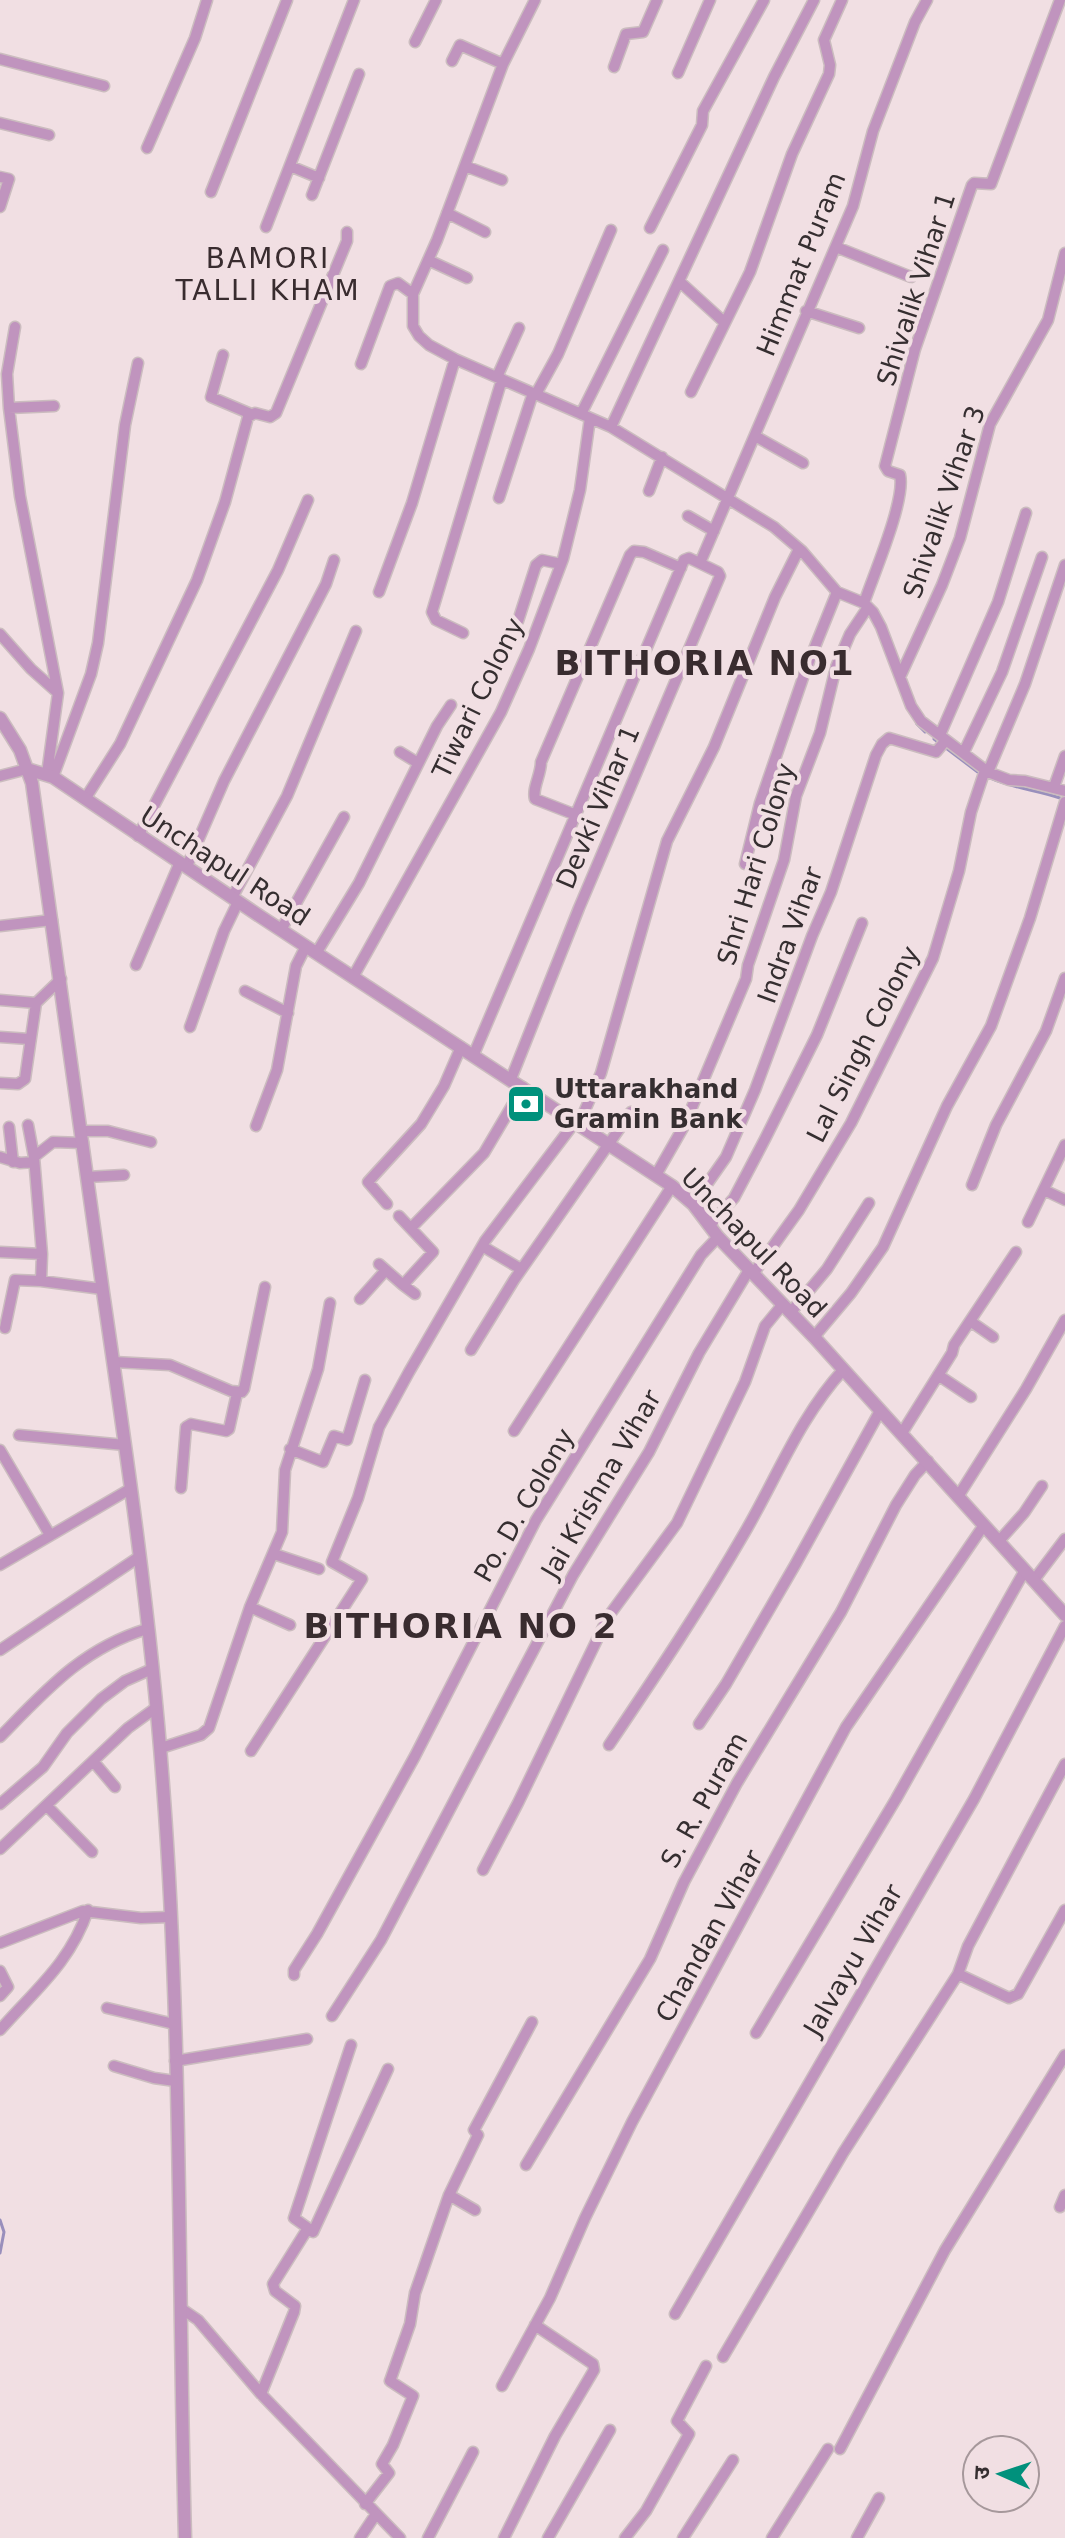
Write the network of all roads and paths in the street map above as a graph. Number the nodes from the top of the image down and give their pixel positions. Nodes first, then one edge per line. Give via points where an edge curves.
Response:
1 (207, 0) edge
2 (287, 0) edge
3 (354, 0) edge
4 (436, 0) edge
5 (535, 0) edge
6 (657, 0) edge
7 (710, 0) edge
8 (764, 0) edge
9 (814, 0) edge
10 (842, 0) edge
11 (927, 0) edge
12 (1060, 0) edge
13 (415, 42) dead end
14 (0, 59) edge
15 (452, 61) dead end
16 (503, 64) junction
17 (614, 67) dead end
18 (678, 73) dead end
19 (359, 74) dead end
20 (104, 86) dead end
21 (0, 123) edge
22 (49, 135) dead end
23 (147, 148) dead end
24 (290, 166) junction
25 (465, 166) junction
26 (0, 177) edge
27 (319, 178) junction
28 (502, 180) dead end
29 (211, 192) dead end
30 (312, 195) dead end
31 (0, 207) edge
32 (447, 213) junction
33 (266, 227) dead end
34 (650, 228) dead end
35 (611, 230) dead end
36 (347, 232) dead end
37 (485, 232) dead end
38 (836, 247) junction
39 (663, 250) dead end
40 (1065, 253) edge
41 (428, 260) junction
42 (911, 277) dead end
43 (467, 278) dead end
44 (679, 281) junction
45 (413, 294) junction
46 (806, 311) junction
47 (724, 322) junction
48 (15, 327) dead end
49 (519, 328) dead end
50 (859, 328) dead end
51 (223, 355) dead end
52 (455, 359) junction
53 (138, 363) dead end
54 (361, 364) dead end
55 (4, 373) edge
56 (500, 378) junction
57 (691, 392) dead end
58 (534, 394) junction
59 (54, 406) dead end
60 (9, 408) junction
61 (251, 414) junction
62 (586, 416) junction
63 (611, 427) junction
64 (755, 436) junction
65 (662, 457) junction
66 (803, 463) dead end
67 (649, 491) dead end
68 (499, 498) dead end
69 (728, 499) junction
70 (308, 500) dead end
71 (1026, 513) dead end
72 (688, 516) dead end
73 (714, 531) junction
74 (799, 549) junction
75 (1042, 557) dead end
76 (334, 560) dead end
77 (700, 563) junction
78 (561, 564) junction
79 (1065, 565) edge
80 (681, 568) junction
81 (379, 592) dead end
82 (837, 592) junction
83 (866, 605) junction
84 (518, 621) dead end
85 (356, 631) dead end
86 (463, 633) dead end
87 (0, 634) edge
88 (900, 677) junction
89 (58, 693) junction
90 (451, 705) dead end
91 (0, 718) edge
92 (943, 742) junction
93 (400, 752) dead end
94 (964, 752) junction
95 (1065, 756) edge
96 (418, 763) junction
97 (27, 769) junction
98 (985, 774) junction
99 (0, 776) edge
100 (50, 776) junction
101 (1060, 789) edge
102 (85, 799) junction
103 (1065, 802) edge
104 (576, 815) junction
105 (344, 817) dead end
106 (138, 836) junction
107 (183, 864) junction
108 (745, 864) dead end
109 (235, 900) junction
110 (52, 920) junction
111 (862, 923) dead end
112 (0, 926) edge
113 (281, 930) junction
114 (312, 949) junction
115 (136, 965) dead end
116 (353, 977) junction
117 (1065, 978) edge
118 (61, 979) junction
119 (245, 991) dead end
120 (0, 1000) edge
121 (36, 1003) junction
122 (288, 1013) junction
123 (190, 1027) dead end
124 (0, 1037) edge
125 (29, 1039) junction
126 (461, 1047) junction
127 (474, 1054) junction
128 (511, 1079) junction
129 (0, 1083) edge
130 (523, 1087) junction
131 (631, 1112) dead end
132 (577, 1123) junction
133 (28, 1125) dead end
134 (256, 1126) dead end
135 (9, 1127) dead end
136 (82, 1137) junction
137 (151, 1142) dead end
138 (608, 1143) junction
139 (1065, 1145) edge
140 (0, 1157) edge
141 (34, 1160) junction
142 (13, 1162) junction
143 (124, 1175) dead end
144 (656, 1175) junction
145 (87, 1177) junction
146 (972, 1185) dead end
147 (672, 1186) junction
148 (1044, 1190) junction
149 (1065, 1200) edge
150 (869, 1203) dead end
151 (387, 1204) dead end
152 (693, 1204) junction
153 (399, 1216) dead end
154 (1028, 1222) dead end
155 (709, 1226) junction
156 (411, 1228) junction
157 (718, 1237) junction
158 (482, 1246) junction
159 (0, 1252) edge
160 (1016, 1252) dead end
161 (42, 1254) junction
162 (521, 1269) junction
163 (751, 1272) junction
164 (41, 1281) junction
165 (403, 1285) junction
166 (265, 1287) dead end
167 (102, 1289) junction
168 (415, 1294) dead end
169 (360, 1299) dead end
170 (330, 1303) dead end
171 (787, 1308) junction
172 (1065, 1320) edge
173 (970, 1321) junction
174 (5, 1328) dead end
175 (814, 1337) junction
176 (993, 1337) dead end
177 (471, 1350) dead end
178 (114, 1362) junction
179 (843, 1370) junction
180 (938, 1375) junction
181 (365, 1380) dead end
182 (237, 1393) junction
183 (971, 1397) dead end
184 (880, 1411) junction
185 (514, 1431) dead end
186 (902, 1433) junction
187 (19, 1435) dead end
188 (125, 1445) junction
189 (290, 1449) junction
190 (0, 1450) edge
191 (928, 1461) junction
192 (1042, 1486) dead end
193 (181, 1488) dead end
194 (130, 1489) junction
195 (959, 1495) junction
196 (984, 1525) junction
197 (50, 1535) junction
198 (1065, 1539) edge
199 (999, 1541) junction
200 (274, 1554) junction
201 (139, 1557) junction
202 (0, 1565) edge
203 (319, 1569) dead end
204 (1030, 1575) junction
205 (250, 1607) junction
206 (1065, 1615) edge
207 (290, 1625) dead end
208 (1065, 1626) edge
209 (147, 1629) junction
210 (0, 1650) edge
211 (152, 1669) junction
212 (157, 1707) junction
213 (699, 1724) dead end
214 (0, 1737) edge
215 (609, 1745) dead end
216 (161, 1748) junction
217 (251, 1751) dead end
218 (93, 1761) junction
219 (1065, 1764) edge
220 (115, 1787) dead end
221 (0, 1804) edge
222 (47, 1806) junction
223 (0, 1849) edge
224 (92, 1852) dead end
225 (483, 1870) dead end
226 (88, 1910) junction
227 (1065, 1910) edge
228 (170, 1917) junction
229 (0, 1943) edge
230 (0, 1971) edge
231 (958, 1974) junction
232 (294, 1975) dead end
233 (0, 1996) edge
234 (107, 2008) dead end
235 (332, 2016) dead end
236 (532, 2022) dead end
237 (174, 2024) junction
238 (0, 2030) edge
239 (756, 2033) dead end
240 (307, 2039) dead end
241 (351, 2045) dead end
242 (1065, 2055) edge
243 (175, 2061) junction
244 (114, 2066) dead end
245 (388, 2069) dead end
246 (175, 2081) junction
247 (526, 2165) dead end
248 (449, 2195) junction
249 (1065, 2195) edge
250 (1060, 2207) dead end
251 (475, 2210) dead end
252 (308, 2228) junction
253 (182, 2309) junction
254 (675, 2314) dead end
255 (535, 2325) junction
256 (723, 2357) dead end
257 (706, 2366) dead end
258 (502, 2386) dead end
259 (261, 2394) junction
260 (610, 2430) dead end
261 (473, 2452) dead end
262 (733, 2460) dead end
263 (879, 2498) dead end
264 (365, 2504) junction
265 (376, 2514) junction
266 (185, 2538) edge
267 (360, 2538) edge
268 (400, 2538) edge
269 (428, 2538) edge
270 (504, 2538) edge
271 (548, 2538) edge
272 (625, 2538) edge
273 (683, 2538) edge
274 (772, 2538) edge
275 (857, 2538) edge

1 - 23 street
2 - 29 street
3 - 24 street
4 - 13 street
5 - 16 street
6 - 17 street via 643,32 626,34
7 - 18 street
8 - 34 street via 703,111 702,125
9 - 44 street
10 - 47 street via 824,40 829,74 792,154 750,272
11 - 38 street, Himmat Puram via 892,77
12 - 83 street, Shivalik Vihar 1 via 991,184 972,185 915,349 885,466 902,479 899,499
14 - 20 street
15 - 16 street via 460,45
16 - 25 street
19 - 27 street
21 - 22 street
24 - 27 street
24 - 33 street
25 - 28 street
25 - 32 street
26 - 31 street via 9,179
27 - 30 street
32 - 37 street
32 - 41 street
35 - 58 street via 558,354
36 - 61 street via 276,413
38 - 42 street
38 - 46 street, Himmat Puram
39 - 62 street, Tiwari Colony
40 - 88 street, Shivalik Vihar 3 via 1048,320 990,424 960,538
41 - 43 street
41 - 45 street
44 - 47 street
44 - 63 street
45 - 52 street via 413,326 419,336
45 - 54 street via 398,283 390,286
46 - 50 street
46 - 64 street, Himmat Puram
47 - 57 street
48 - 55 street
49 - 56 street
51 - 61 street via 211,397
52 - 56 street
52 - 81 street
53 - 100 street via 125,425 98,643
55 - 60 street
56 - 58 street
56 - 86 street via 432,612 436,620
58 - 62 street
58 - 68 street
59 - 60 street
60 - 89 street via 20,496
61 - 102 street via 197,580 120,744
62 - 63 street
62 - 78 street, Tiwari Colony via 580,490
63 - 65 street
64 - 66 street
64 - 69 street, Himmat Puram
65 - 67 street
65 - 69 street
69 - 73 street, Himmat Puram
69 - 74 street
70 - 106 street via 278,570
71 - 92 street via 998,602
72 - 73 street
73 - 77 street, Himmat Puram
74 - 82 street
74 - 132 street via 714,747 667,841 601,1073
75 - 94 street via 1002,672
76 - 107 street
77 - 80 street via 686,558
77 - 128 street, Devki Vihar 1 via 720,576
78 - 84 street via 542,560 536,565
78 - 116 street, Tiwari Colony via 501,712
79 - 98 street, Lal Singh Colony via 1025,684
80 - 104 street
80 - 104 street via 644,552 630,555 541,762 535,799
82 - 83 street
82 - 108 street via 760,803
83 - 88 street via 881,627
83 - 144 street, Shri Hari Colony via 836,667 746,979 684,1126
85 - 109 street via 287,796
87 - 89 street
88 - 92 street via 915,714
89 - 100 street
90 - 96 street
91 - 97 street
92 - 94 street
92 - 152 street, Indra Vihar via 930,752 893,737 876,755 831,892 755,1090 726,1157
93 - 96 street
94 - 98 street
95 - 101 street
96 - 114 street via 359,883
97 - 99 street
97 - 100 street, Unchapul Road
97 - 110 street
98 - 101 street
98 - 163 street, Lal Singh Colony via 933,958 851,1123 799,1210
100 - 102 street, Unchapul Road
102 - 106 street, Unchapul Road
103 - 175 street via 991,1026 947,1106 883,1247
104 - 127 street
105 - 113 street
106 - 107 street, Unchapul Road
107 - 109 street, Unchapul Road
107 - 115 street
109 - 113 street, Unchapul Road
109 - 123 street
110 - 112 street
110 - 118 street
111 - 155 street via 817,1035 765,1139 734,1198
113 - 114 street, Unchapul Road
114 - 116 street, Unchapul Road
114 - 122 street via 296,966
116 - 126 street, Unchapul Road
117 - 146 street via 1046,1031
118 - 121 street
118 - 136 street
119 - 122 street
120 - 121 street
121 - 125 street
122 - 134 street via 277,1070
124 - 125 street
125 - 129 street via 23,1083
126 - 127 street, Unchapul Road
126 - 151 street via 421,1124 368,1182
127 - 128 street, Unchapul Road
128 - 130 street, Unchapul Road
130 - 132 street, Unchapul Road
130 - 156 street via 484,1153
131 - 138 street
132 - 138 street, Unchapul Road
132 - 158 street
133 - 141 street
135 - 142 street
136 - 137 street via 108,1131
136 - 141 street via 53,1142
136 - 145 street
138 - 144 street, Unchapul Road
138 - 162 street
139 - 148 street
140 - 142 street
141 - 142 street
141 - 161 street
143 - 145 street
144 - 147 street, Unchapul Road
145 - 167 street
147 - 152 street, Unchapul Road
147 - 185 street
148 - 149 street
148 - 154 street
150 - 171 street via 827,1269
152 - 155 street, Unchapul Road
153 - 156 street
155 - 157 street, Unchapul Road
156 - 165 street via 433,1252
157 - 163 street, Unchapul Road
157 - 232 street, Po. D. Colony via 701,1255 536,1520
158 - 162 street
158 - 217 street via 379,1427 332,1562 362,1579
159 - 161 street
160 - 173 street
161 - 164 street
162 - 177 street
163 - 171 street, Unchapul Road
163 - 235 street, Jai Krishna Vihar via 573,1575 381,1940
164 - 167 street
164 - 174 street via 15,1280
165 - 168 street
165 - 169 street via 383,1267
166 - 182 street via 244,1389
167 - 178 street
170 - 189 street via 318,1369
171 - 175 street, Unchapul Road
171 - 225 street via 765,1326 677,1523 608,1617
172 - 195 street
173 - 176 street
173 - 180 street
175 - 179 street, Unchapul Road
178 - 182 street via 170,1365
178 - 188 street
179 - 184 street, Unchapul Road
179 - 215 street via 801,1427 745,1532
180 - 183 street
180 - 186 street
181 - 189 street via 347,1440 334,1436 323,1462
182 - 193 street via 226,1431 186,1427
184 - 186 street, Unchapul Road
184 - 213 street
186 - 191 street, Unchapul Road
187 - 188 street
188 - 194 street
189 - 200 street via 283,1526
190 - 197 street
191 - 195 street, Unchapul Road
191 - 247 street, S. R. Puram via 896,1505 841,1612 737,1783 650,1959
192 - 199 street
194 - 197 street
194 - 201 street
195 - 196 street, Unchapul Road
196 - 199 street, Unchapul Road
196 - 255 street, Chandan Vihar via 846,1727 632,2122
197 - 202 street
198 - 204 street
199 - 204 street, Unchapul Road
200 - 203 street
200 - 205 street
201 - 209 street
201 - 210 street
204 - 206 street, Unchapul Road
204 - 239 street
205 - 207 street
205 - 216 street via 209,1728
208 - 254 street, Jalvayu Vihar via 974,1799
209 - 211 street
209 - 214 street via 118,1637 82,1660
211 - 212 street
211 - 221 street via 101,1699 43,1767
212 - 216 street
212 - 218 street
216 - 228 street
218 - 220 street
218 - 222 street
219 - 231 street
222 - 223 street
222 - 224 street
226 - 228 street
226 - 229 street
226 - 238 street via 59,1967
227 - 231 street via 1018,1994 1009,1998
228 - 237 street
230 - 233 street via 8,1987
231 - 256 street via 843,2153
234 - 237 street
236 - 248 street via 474,2130 478,2135
237 - 243 street
240 - 243 street
241 - 252 street via 294,2218
242 - 274 street via 945,2250 834,2449
243 - 246 street
244 - 246 street
245 - 252 street via 313,2232
246 - 253 street
248 - 251 street
248 - 264 street via 390,2381 413,2396 382,2464 389,2473
249 - 250 street
252 - 259 street via 273,2284 295,2306
253 - 259 street via 198,2320
253 - 266 street
255 - 258 street, Chandan Vihar
255 - 270 street via 593,2364 594,2370
257 - 272 street via 677,2421 689,2434
259 - 264 street
260 - 271 street
261 - 269 street
262 - 273 street
263 - 275 street
264 - 265 street
265 - 267 street
265 - 268 street

